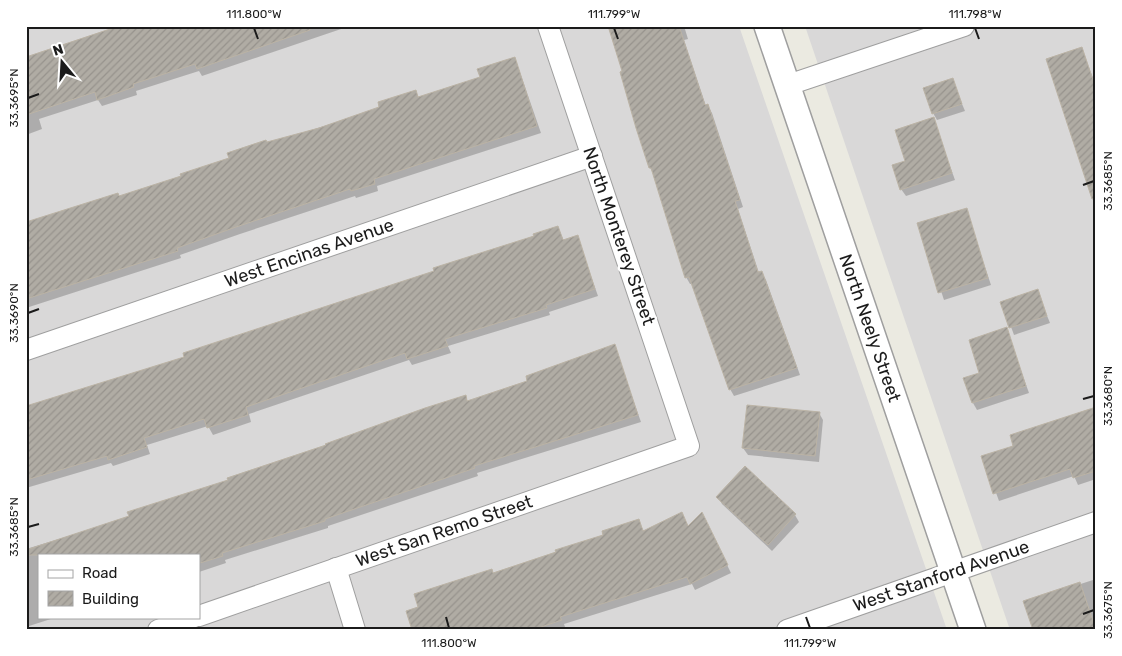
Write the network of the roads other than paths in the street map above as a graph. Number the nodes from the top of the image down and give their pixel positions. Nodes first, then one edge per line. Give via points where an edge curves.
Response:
1 (548, 26) edge
2 (767, 26) edge
3 (964, 26) edge
4 (788, 85) junction
5 (592, 156) junction
6 (26, 350) edge
7 (689, 446) joint
8 (1096, 522) edge
9 (336, 568) junction
10 (953, 572) junction
11 (200, 616) edge
12 (191, 618) edge
13 (158, 630) edge
14 (355, 630) edge
15 (787, 630) edge
16 (973, 630) edge

1 - 5 street, North Monterey Street
2 - 4 street, North Neely Street
3 - 4 street
4 - 10 street, North Neely Street
5 - 6 street, West Encinas Avenue
5 - 7 street, North Monterey Street
7 - 9 street, West San Remo Street
8 - 10 street, West Stanford Avenue
9 - 11 street, West San Remo Street
9 - 14 street
10 - 15 street, West Stanford Avenue
10 - 16 street, North Neely Street
12 - 13 street

